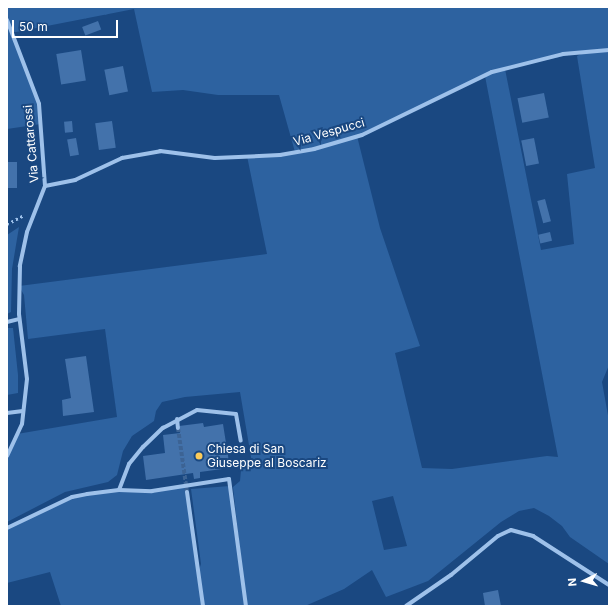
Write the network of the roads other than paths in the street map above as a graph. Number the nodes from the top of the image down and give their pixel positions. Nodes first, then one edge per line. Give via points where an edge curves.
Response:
1 (7, 20) edge
2 (609, 50) edge
3 (45, 186) junction
4 (19, 319) junction
5 (7, 322) edge
6 (23, 411) junction
7 (7, 413) edge
8 (177, 419) junction
9 (178, 428) tunnel mouth
10 (241, 441) dead end
11 (8, 453) edge
12 (119, 490) junction
13 (187, 492) tunnel mouth
14 (7, 528) edge
15 (609, 585) edge
16 (203, 606) edge
17 (246, 606) edge
18 (406, 606) edge

1 - 3 street, Via Cattarossi via 39,104
2 - 3 street, Via Vespucci via 563,54 492,72 362,135 314,149 280,155 215,158 160,151 122,158 75,180
3 - 4 street, Via Cattarossi via 27,232 20,266
4 - 5 street
4 - 6 street, Via Cattarossi via 27,379
6 - 7 street
6 - 11 street, Via Cattarossi via 22,424
8 - 9 street
8 - 10 street via 197,410 236,414
8 - 12 street via 163,428 129,464
12 - 14 street via 72,497
12 - 17 street via 152,491 229,479
13 - 16 street
15 - 18 street via 532,536 511,530 498,536 451,575

